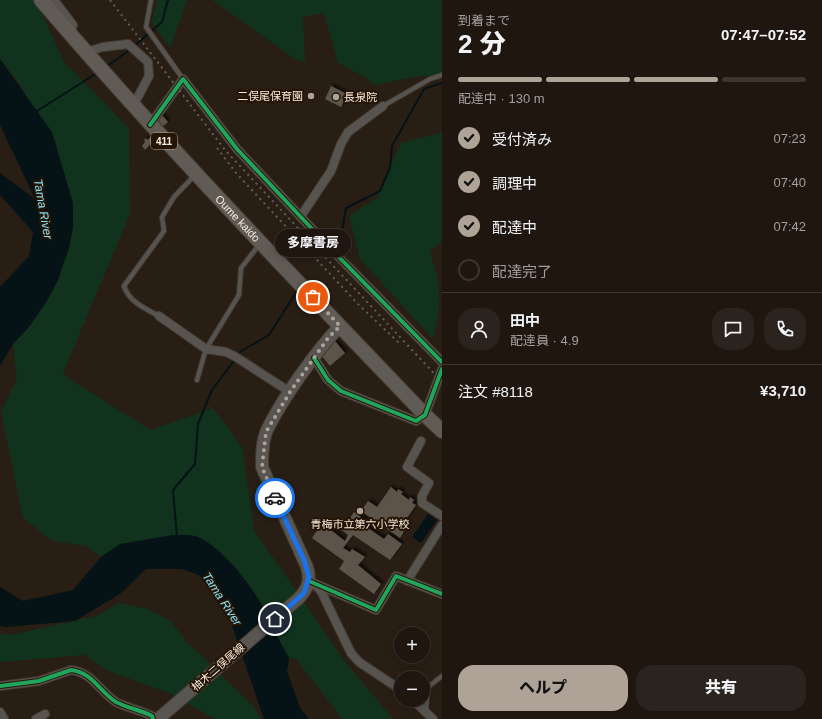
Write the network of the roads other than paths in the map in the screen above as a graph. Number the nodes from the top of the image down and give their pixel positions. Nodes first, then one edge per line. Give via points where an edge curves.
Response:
1 (41, 0) edge
2 (54, 0) edge
3 (151, 0) edge
4 (70, 33) junction
5 (88, 54) junction
6 (442, 75) edge
7 (183, 79) junction
8 (130, 102) junction
9 (383, 106) joint
10 (150, 125) junction
11 (196, 174) junction
12 (301, 216) junction
13 (261, 243) junction
14 (159, 316) joint
15 (340, 326) junction
16 (206, 349) junction
17 (314, 358) junction
18 (442, 362) edge
19 (442, 369) edge
20 (197, 380) dead end
21 (290, 392) junction
22 (425, 415) junction
23 (442, 431) edge
24 (421, 441) dead end
25 (442, 516) edge
26 (442, 525) edge
27 (309, 581) junction
28 (407, 581) junction
29 (442, 594) edge
30 (442, 676) edge
31 (394, 685) edge
32 (0, 686) edge
33 (422, 707) edge
34 (426, 710) junction
35 (0, 712) edge
36 (45, 714) dead end
37 (4, 719) edge
38 (36, 719) edge
39 (153, 719) edge
40 (158, 719) edge
41 (433, 719) edge

1 - 4 highway, Oume kaido / 411
2 - 4 street via 73,25
3 - 7 lane via 146,27
4 - 5 highway, Oume kaido / 411
5 - 8 highway, Oume kaido / 411
5 - 8 street via 103,47 128,44 148,62 149,76
6 - 9 lane via 430,79
7 - 10 street
7 - 12 street via 237,149
8 - 10 highway, Oume kaido / 411
9 - 12 street via 348,132 331,171
10 - 11 highway, Oume kaido / 411
11 - 13 highway, Oume kaido / 411
11 - 14 lane via 174,197 162,217 164,231 124,286 137,304
12 - 18 street
13 - 15 highway, Oume kaido / 411
13 - 16 lane via 241,268 240,295
14 - 16 street
15 - 17 main road
15 - 22 highway, Oume kaido / 411
16 - 20 lane
16 - 21 street via 226,352 236,357
17 - 21 main road
17 - 22 street via 328,380 342,391 416,421
19 - 22 street
21 - 27 main road via 266,432 262,467 304,560
22 - 23 highway, Oume kaido / 411
24 - 25 street via 407,467 429,483 422,496 422,503
26 - 28 street
27 - 28 street via 376,610 396,576
27 - 31 street via 321,591 351,653
27 - 40 main road, 柚木二俣尾線 via 298,599
28 - 29 street
30 - 34 lane via 428,687
32 - 39 street via 39,682 71,670 76,671 85,673 117,702 152,716
33 - 34 street
34 - 41 street
35 - 37 street
36 - 38 street

